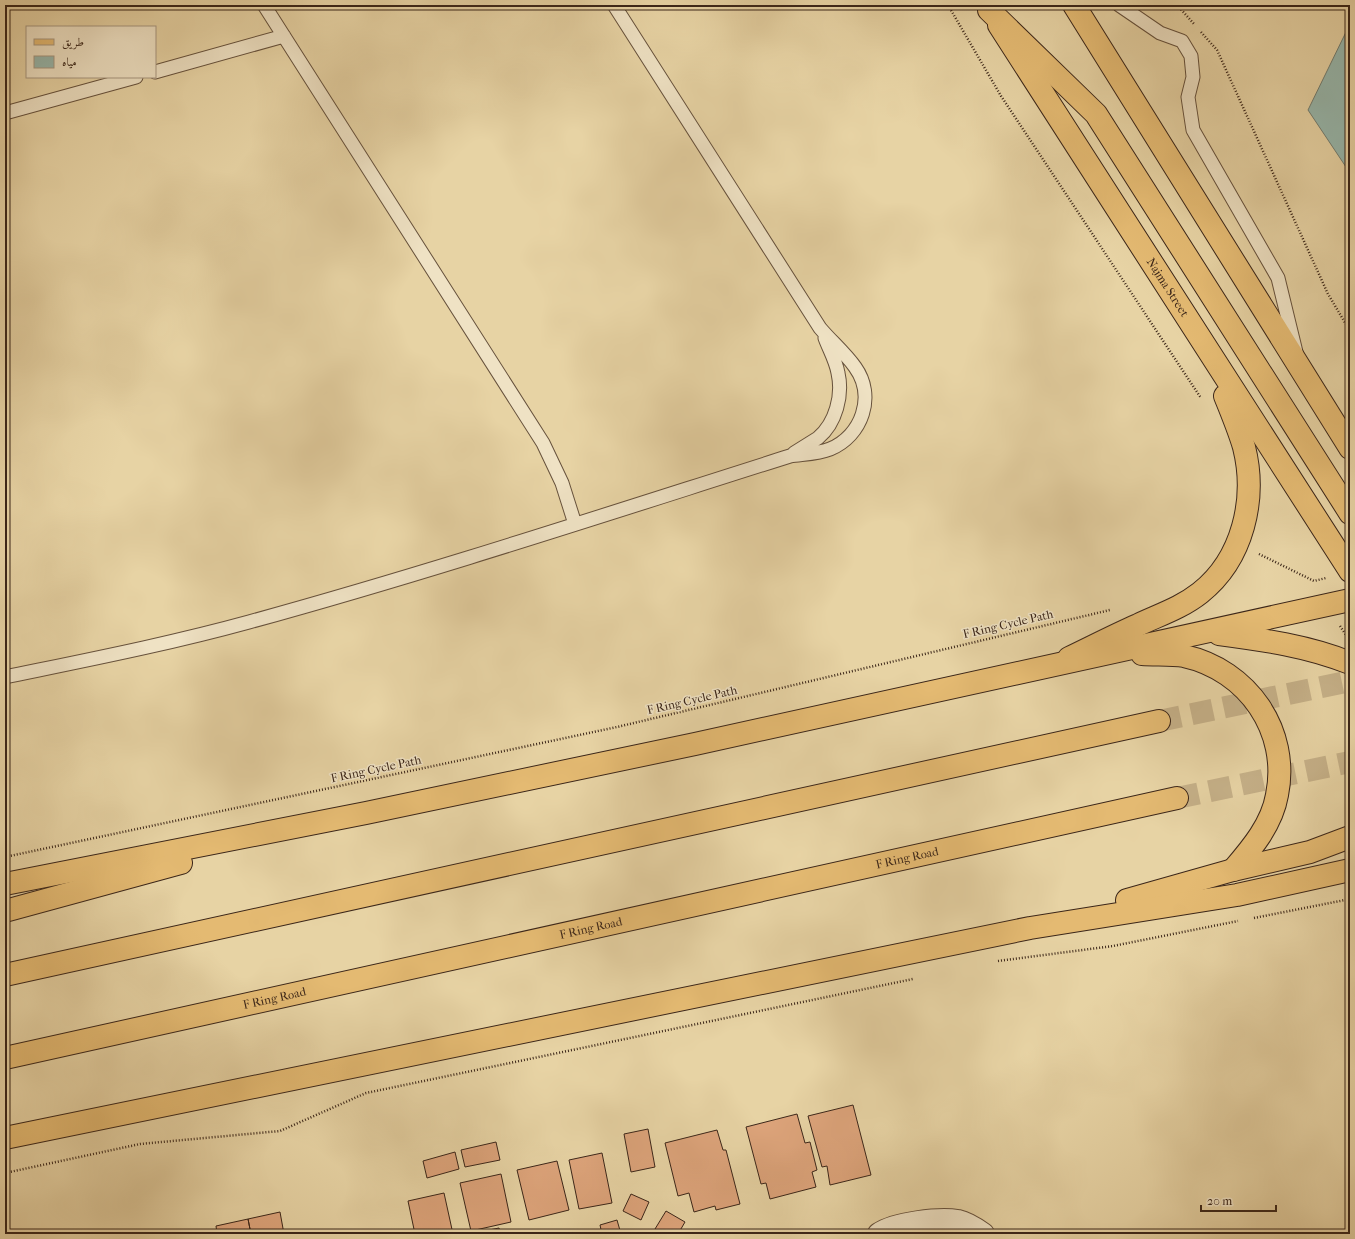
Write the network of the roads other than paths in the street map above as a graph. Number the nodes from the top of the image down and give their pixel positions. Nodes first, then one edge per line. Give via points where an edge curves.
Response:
1 (264, 5) edge
2 (614, 5) edge
3 (1074, 5) edge
4 (1119, 5) edge
5 (987, 8) edge
6 (284, 36) junction
7 (156, 72) edge
8 (132, 78) edge
9 (5, 113) edge
10 (820, 328) junction
11 (1208, 352) junction
12 (1301, 371) junction
13 (1350, 448) edge
14 (790, 456) junction
15 (1350, 513) edge
16 (575, 524) junction
17 (1350, 571) edge
18 (1350, 600) edge
19 (1206, 632) junction
20 (1116, 652) junction
21 (1059, 663) junction
22 (1350, 663) edge
23 (5, 677) edge
24 (1159, 721) tunnel mouth
25 (1177, 798) tunnel mouth
26 (366, 813) junction
27 (1350, 837) edge
28 (1233, 870) junction
29 (1350, 870) edge
30 (5, 884) edge
31 (5, 910) edge
32 (1030, 928) junction
33 (5, 975) edge
34 (5, 1058) edge
35 (5, 1138) edge
36 (879, 1234) edge
37 (983, 1234) edge

1 - 6 lane
2 - 10 lane
3 - 12 main road
4 - 12 lane via 1160,33 1182,41 1191,56 1193,76 1188,97 1193,130 1278,278
5 - 11 main road, Najma Street
5 - 15 main road via 1096,114
6 - 7 lane
6 - 16 lane via 543,443 562,483
8 - 9 lane
10 - 14 lane via 838,371 839,400 835,414 819,437
10 - 14 lane via 855,368 861,379 865,403 863,415 857,427 840,444 828,450
11 - 17 main road, Najma Street
11 - 21 main road via 1244,449 1248,506 1238,543 1220,574 1200,593 1177,608
12 - 13 main road
14 - 16 lane
16 - 23 lane via 374,587 247,622 120,654
18 - 19 main road
19 - 20 main road
19 - 22 main road via 1285,644 1322,652
20 - 21 main road
20 - 28 main road via 1184,656 1219,669 1243,686 1263,710 1273,733 1281,764 1277,796 1256,843
21 - 26 main road via 696,744
24 - 33 main road
25 - 34 main road, F Ring Road
26 - 30 main road
26 - 31 main road
27 - 28 main road via 1310,852
28 - 32 main road
29 - 32 main road via 1237,895
32 - 35 main road
36 - 37 street via 901,1225 958,1221

